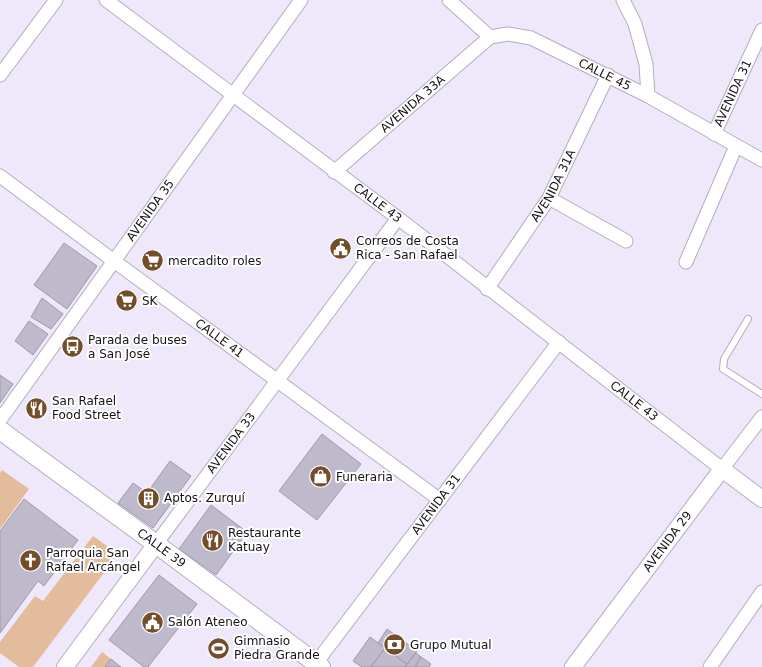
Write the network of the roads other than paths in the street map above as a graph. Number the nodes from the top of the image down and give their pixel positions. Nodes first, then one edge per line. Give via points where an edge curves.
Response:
1 (56, 0) edge
2 (106, 0) edge
3 (301, 0) edge
4 (449, 0) edge
5 (623, 0) edge
6 (762, 30) edge
7 (490, 37) junction
8 (0, 75) edge
9 (608, 75) junction
10 (235, 95) junction
11 (648, 96) junction
12 (714, 134) junction
13 (736, 146) junction
14 (762, 160) edge
15 (334, 172) junction
16 (0, 176) edge
17 (549, 198) junction
18 (398, 218) junction
19 (626, 240) dead end
20 (114, 261) junction
21 (686, 262) dead end
22 (487, 289) junction
23 (748, 319) dead end
24 (559, 342) junction
25 (277, 380) junction
26 (762, 394) edge
27 (762, 417) edge
28 (0, 420) edge
29 (0, 430) edge
30 (722, 469) junction
31 (762, 499) edge
32 (440, 500) junction
33 (156, 544) junction
34 (762, 592) edge
35 (317, 666) edge
36 (65, 667) edge
37 (573, 667) edge
38 (710, 667) edge

1 - 8 street
2 - 10 street, CALLE 43
3 - 10 street, AVENIDA 35
4 - 7 street
5 - 11 street via 635,24 646,64
6 - 12 street, AVENIDA 31
7 - 9 street, CALLE 45 via 508,34 531,38
7 - 15 street, AVENIDA 33A
9 - 11 street, CALLE 45
9 - 17 street, AVENIDA 31A
10 - 15 street, CALLE 43
10 - 20 street, AVENIDA 35
11 - 12 street, CALLE 45
12 - 13 street, CALLE 45
13 - 14 street, CALLE 45
13 - 21 street
15 - 18 street, CALLE 43
16 - 20 street, CALLE 41
17 - 19 street
17 - 22 street, AVENIDA 31A
18 - 22 street, CALLE 43
18 - 25 street, AVENIDA 33
20 - 25 street, CALLE 41
20 - 28 street, AVENIDA 35
22 - 24 street, CALLE 43
23 - 26 lane via 724,359 722,369
24 - 30 street, CALLE 43
24 - 32 street, AVENIDA 31
25 - 32 street, CALLE 41
25 - 33 street, AVENIDA 33
27 - 30 street, AVENIDA 29
29 - 33 main road, CALLE 39
30 - 31 street
30 - 37 street, AVENIDA 29
32 - 35 street, AVENIDA 31
33 - 35 main road, CALLE 39
33 - 36 street, AVENIDA 33
34 - 38 street

